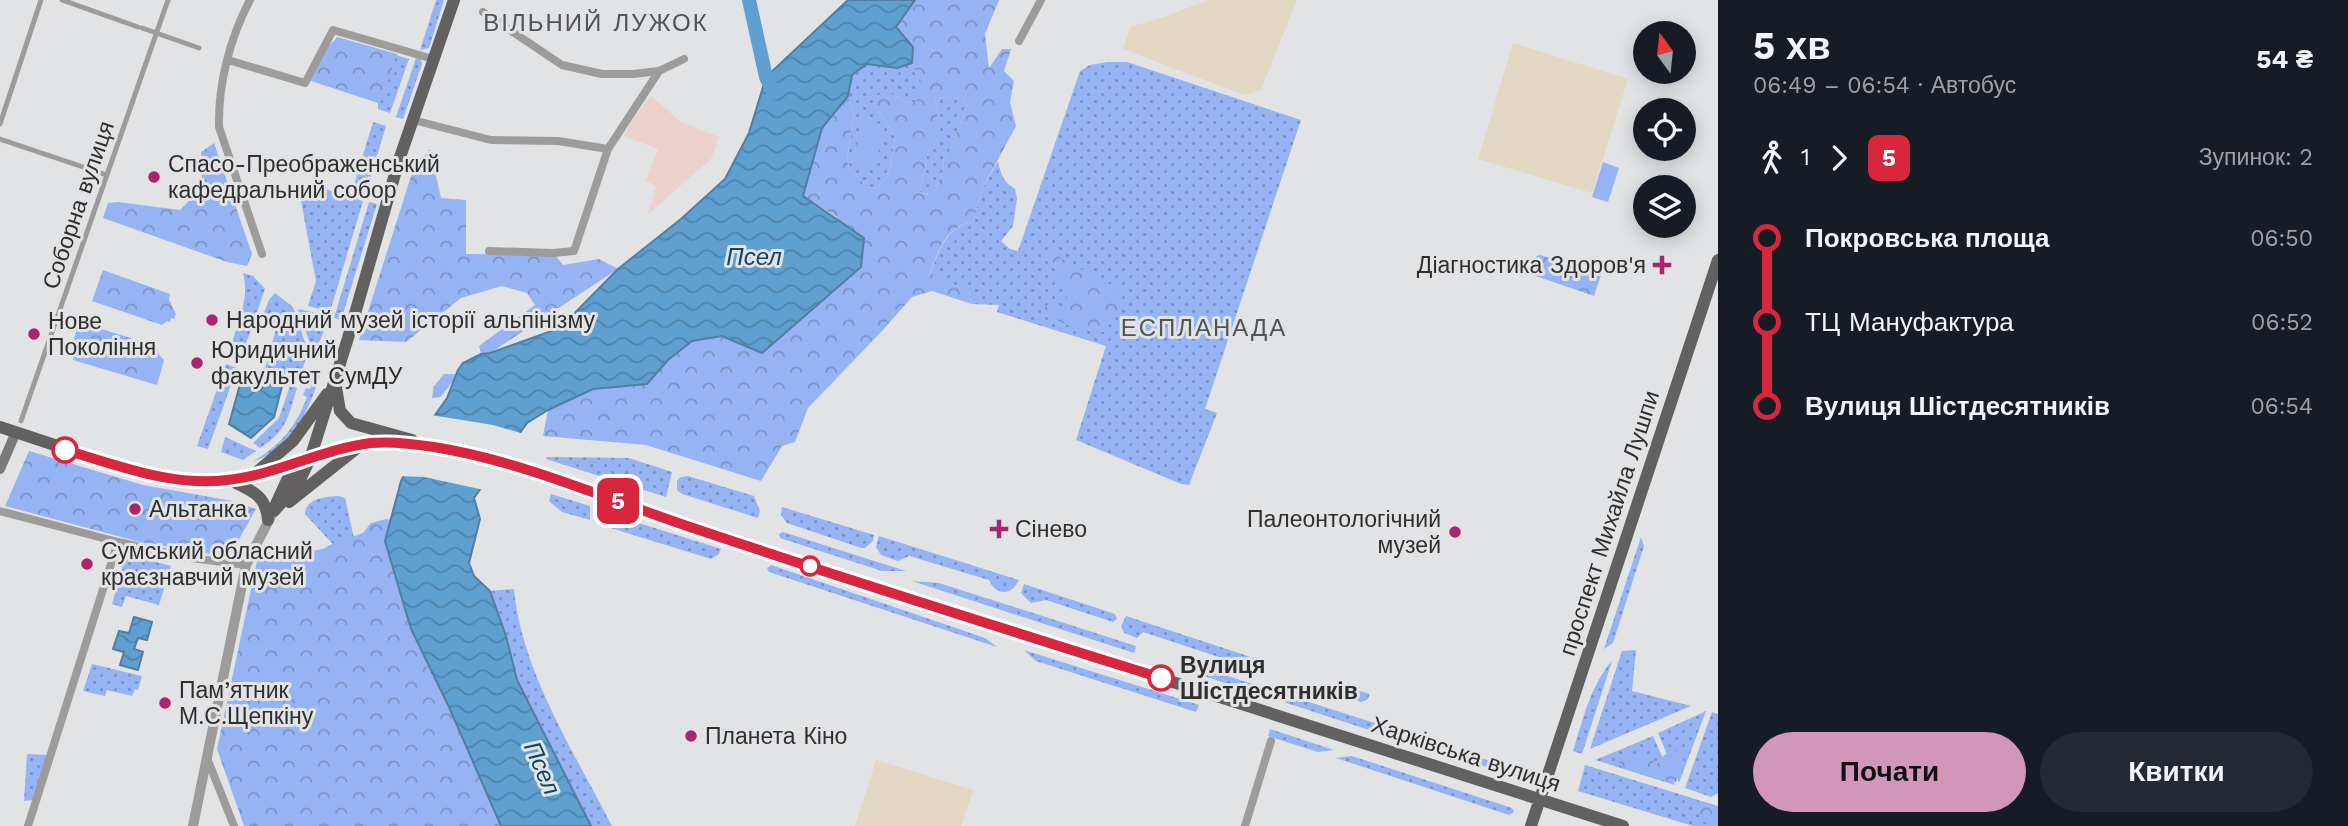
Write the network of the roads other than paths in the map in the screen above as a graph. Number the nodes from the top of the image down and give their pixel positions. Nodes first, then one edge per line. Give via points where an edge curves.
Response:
1 (41, 0) edge
2 (62, 0) edge
3 (168, 0) edge
4 (250, 0) edge
5 (454, 0) edge
6 (1041, 0) edge
7 (483, 12) dead end
8 (157, 33) junction
9 (1019, 41) dead end
10 (199, 48) dead end
11 (226, 58) junction
12 (433, 59) junction
13 (684, 59) dead end
14 (659, 71) junction
15 (413, 120) junction
16 (0, 124) edge
17 (0, 139) edge
18 (608, 149) junction
19 (107, 175) junction
20 (489, 251) dead end
21 (262, 254) dead end
22 (1718, 260) edge
23 (335, 382) junction
24 (0, 427) edge
25 (19, 427) junction
26 (359, 446) junction
27 (432, 447) junction
28 (310, 459) junction
29 (0, 469) edge
30 (252, 475) junction
31 (230, 480) junction
32 (0, 511) edge
33 (271, 516) junction
34 (118, 542) junction
35 (246, 565) junction
36 (1271, 741) dead end
37 (207, 758) junction
38 (1541, 799) junction
39 (28, 826) edge
40 (193, 826) edge
41 (234, 826) edge
42 (1245, 826) edge
43 (1531, 826) edge
44 (1623, 826) edge

1 - 16 street
2 - 8 street
3 - 8 street, Соборна вулиця
4 - 11 street
5 - 12 main road
6 - 9 street
7 - 14 street via 562,65 602,74
8 - 10 street
8 - 19 street, Соборна вулиця
11 - 12 street via 305,83 333,30
11 - 21 street via 219,127
12 - 15 main road
13 - 14 street
14 - 18 street
15 - 18 street via 491,140 558,141
15 - 23 main road
17 - 19 street
18 - 20 street via 574,251
19 - 25 street, Соборна вулиця
22 - 38 main road, проспект Михайла Лушпи
23 - 27 main road via 345,417 363,428
23 - 28 main road
23 - 30 main road via 293,441
24 - 25 main road, Харківська вулиця
25 - 29 main road
25 - 31 main road, Харківська вулиця via 90,457 182,481
26 - 27 main road, Харківська вулиця
26 - 28 main road, Харківська вулиця
26 - 33 main road
27 - 38 main road, Харківська вулиця via 526,469 700,531
28 - 30 main road, Харківська вулиця
28 - 33 main road via 298,484
30 - 31 main road, Харківська вулиця
31 - 33 main road via 258,495
32 - 34 street
33 - 35 street
34 - 35 street
34 - 39 street
35 - 37 street
36 - 42 street
37 - 40 street
37 - 41 street
38 - 43 main road, проспект Михайла Лушпи
38 - 44 main road, Харківська вулиця

